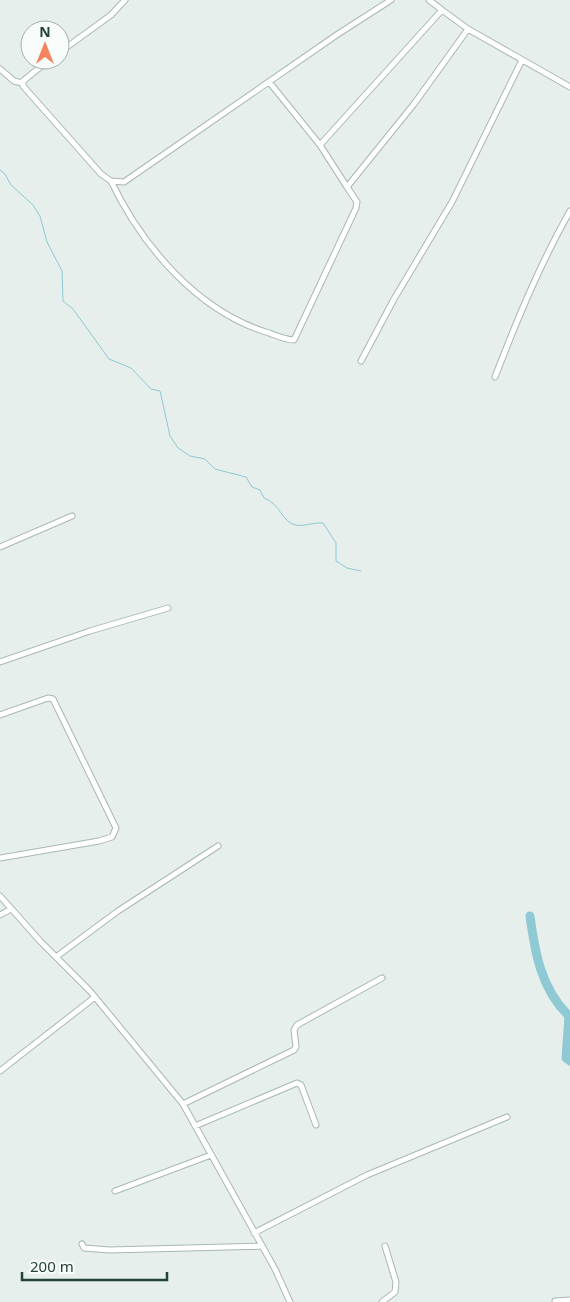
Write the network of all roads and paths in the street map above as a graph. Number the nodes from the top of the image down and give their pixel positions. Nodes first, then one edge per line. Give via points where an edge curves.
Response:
1 (125, 0) edge
2 (391, 0) edge
3 (429, 0) edge
4 (442, 10) junction
5 (468, 29) junction
6 (70, 45) edge
7 (522, 60) junction
8 (0, 69) edge
9 (37, 70) edge
10 (22, 82) junction
11 (270, 83) junction
12 (570, 87) edge
13 (320, 144) junction
14 (111, 181) junction
15 (347, 187) junction
16 (570, 211) edge
17 (362, 361) dead end
18 (495, 377) dead end
19 (72, 516) dead end
20 (0, 547) edge
21 (168, 608) dead end
22 (0, 662) edge
23 (0, 716) edge
24 (218, 846) dead end
25 (0, 858) edge
26 (0, 896) edge
27 (11, 909) junction
28 (0, 915) edge
29 (56, 957) junction
30 (382, 978) dead end
31 (95, 997) junction
32 (0, 1071) edge
33 (183, 1104) junction
34 (507, 1117) dead end
35 (316, 1125) dead end
36 (195, 1126) junction
37 (211, 1155) junction
38 (115, 1191) dead end
39 (254, 1233) junction
40 (82, 1244) dead end
41 (261, 1246) junction
42 (385, 1246) dead end
43 (570, 1300) edge
44 (555, 1301) edge
45 (290, 1302) edge
46 (382, 1302) edge

1 - 6 street via 111,15
2 - 11 street
3 - 4 street
4 - 5 street
4 - 13 street
5 - 7 street
5 - 15 street via 414,104
7 - 12 street
7 - 17 street via 452,202 394,299
8 - 10 street via 14,81
9 - 10 street
10 - 14 street via 94,168
11 - 13 street
11 - 14 street via 133,178 124,182
13 - 15 street
14 - 15 street via 147,242 184,282 239,324 290,340 296,338 356,208 357,202
16 - 18 street via 522,308
19 - 20 street
21 - 22 street
23 - 25 street via 51,698 116,828 112,836 99,841
24 - 29 street via 118,911
26 - 27 street
27 - 28 street
27 - 29 street
29 - 31 street
30 - 33 street via 297,1025 294,1050
31 - 32 street
31 - 33 street
33 - 36 street
34 - 39 street via 367,1174
35 - 36 street via 301,1085 297,1083
36 - 37 street
37 - 38 street
37 - 39 street
39 - 41 street
40 - 41 street via 84,1248 108,1250
41 - 45 street
42 - 46 street via 396,1282 395,1292
43 - 44 street

